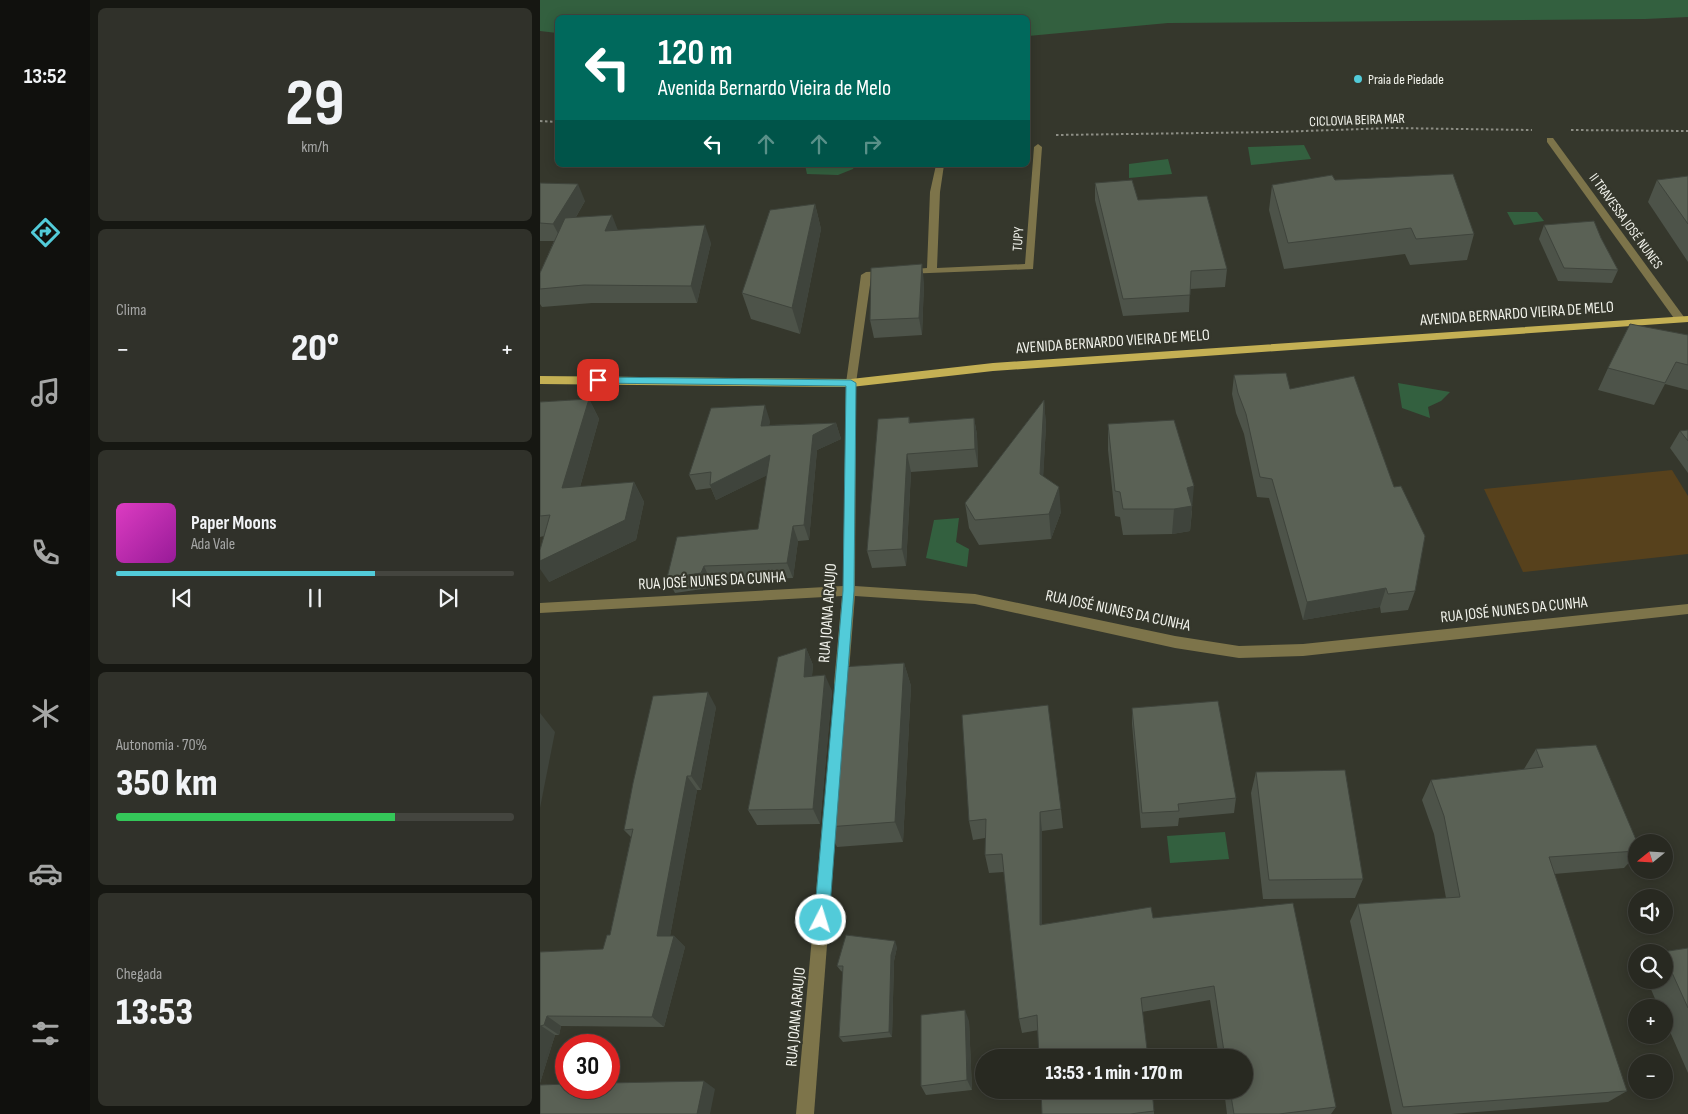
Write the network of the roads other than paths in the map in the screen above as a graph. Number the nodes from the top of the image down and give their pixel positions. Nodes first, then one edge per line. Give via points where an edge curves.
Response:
1 (1550, 140) dead end
2 (1038, 146) dead end
3 (940, 167) edge
4 (932, 270) junction
5 (1684, 319) edge
6 (540, 380) edge
7 (851, 383) junction
8 (848, 591) junction
9 (540, 608) edge
10 (1688, 609) edge
11 (840, 700) edge
12 (831, 798) edge
13 (805, 1114) edge

1 - 5 street, II TRAVESSA JOSÉ NUNES
2 - 4 street, TUPY via 1030,266
3 - 4 street via 935,192
4 - 7 street, TUPY via 866,275
5 - 7 main road, AVENIDA BERNARDO VIEIRA DE MELO via 993,367
6 - 7 main road, AVENIDA BERNARDO VIEIRA DE MELO
7 - 8 street, RUA JOANA ARAUJO
8 - 9 street, RUA JOSÉ NUNES DA CUNHA
8 - 10 street, RUA JOSÉ NUNES DA CUNHA via 975,599 1175,642 1239,652 1303,650
8 - 11 street, RUA JOANA ARAUJO
12 - 13 street, RUA JOANA ARAUJO

